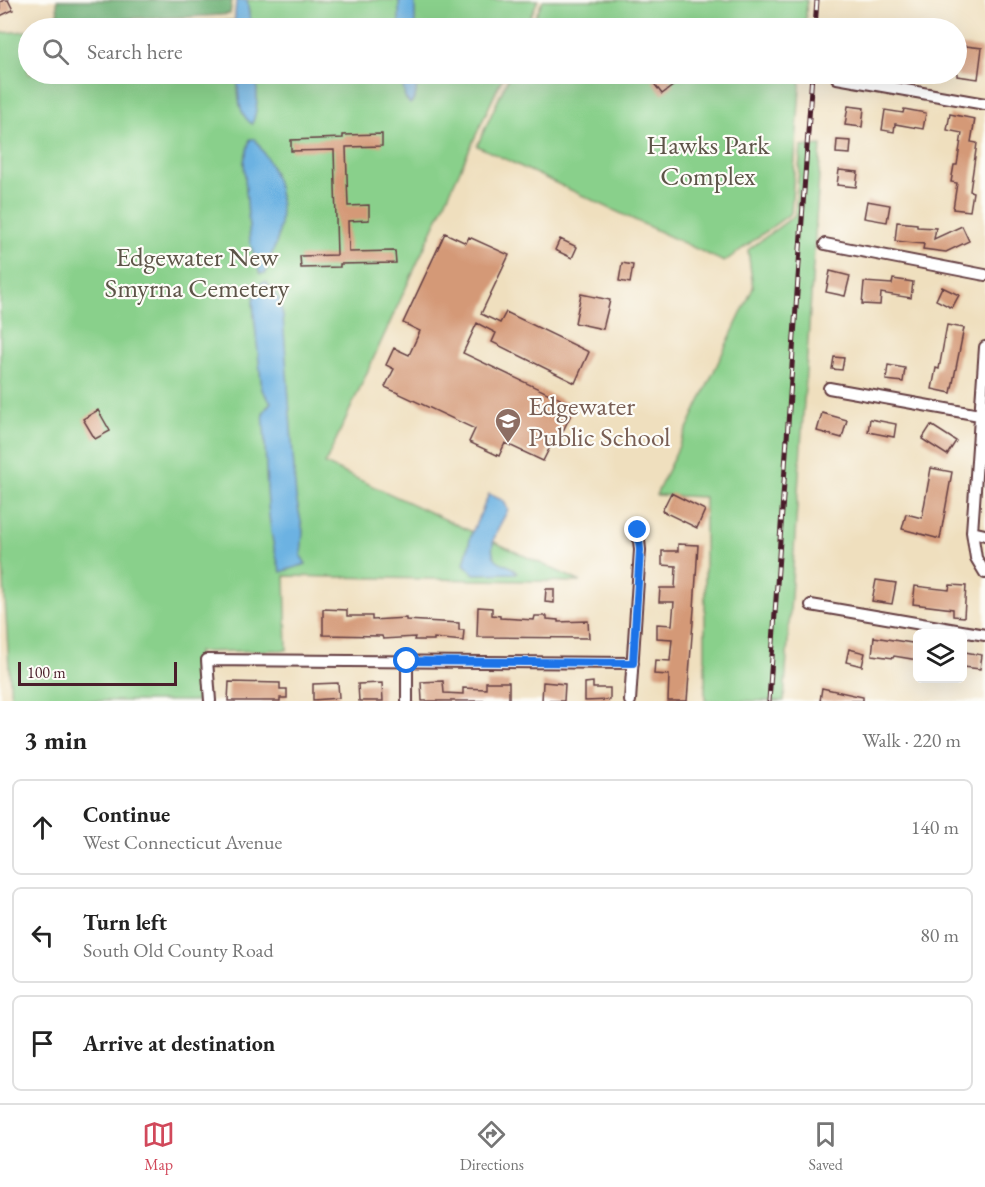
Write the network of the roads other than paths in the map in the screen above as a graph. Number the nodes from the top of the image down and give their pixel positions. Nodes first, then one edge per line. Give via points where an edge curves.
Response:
1 (871, 84) edge
2 (985, 104) edge
3 (825, 244) dead end
4 (985, 275) edge
5 (985, 347) edge
6 (829, 388) dead end
7 (983, 415) edge
8 (638, 530) dead end
9 (972, 532) junction
10 (985, 535) edge
11 (985, 573) edge
12 (811, 605) dead end
13 (985, 635) edge
14 (407, 661) junction
15 (633, 663) junction
16 (210, 701) edge
17 (407, 701) edge
18 (630, 701) edge

1 - 2 street
3 - 4 street
5 - 7 street
6 - 7 street
7 - 9 street
8 - 15 street
9 - 10 street
9 - 11 street via 976,558
12 - 13 street
14 - 15 street
14 - 16 street via 207,660
14 - 17 street
15 - 18 street

